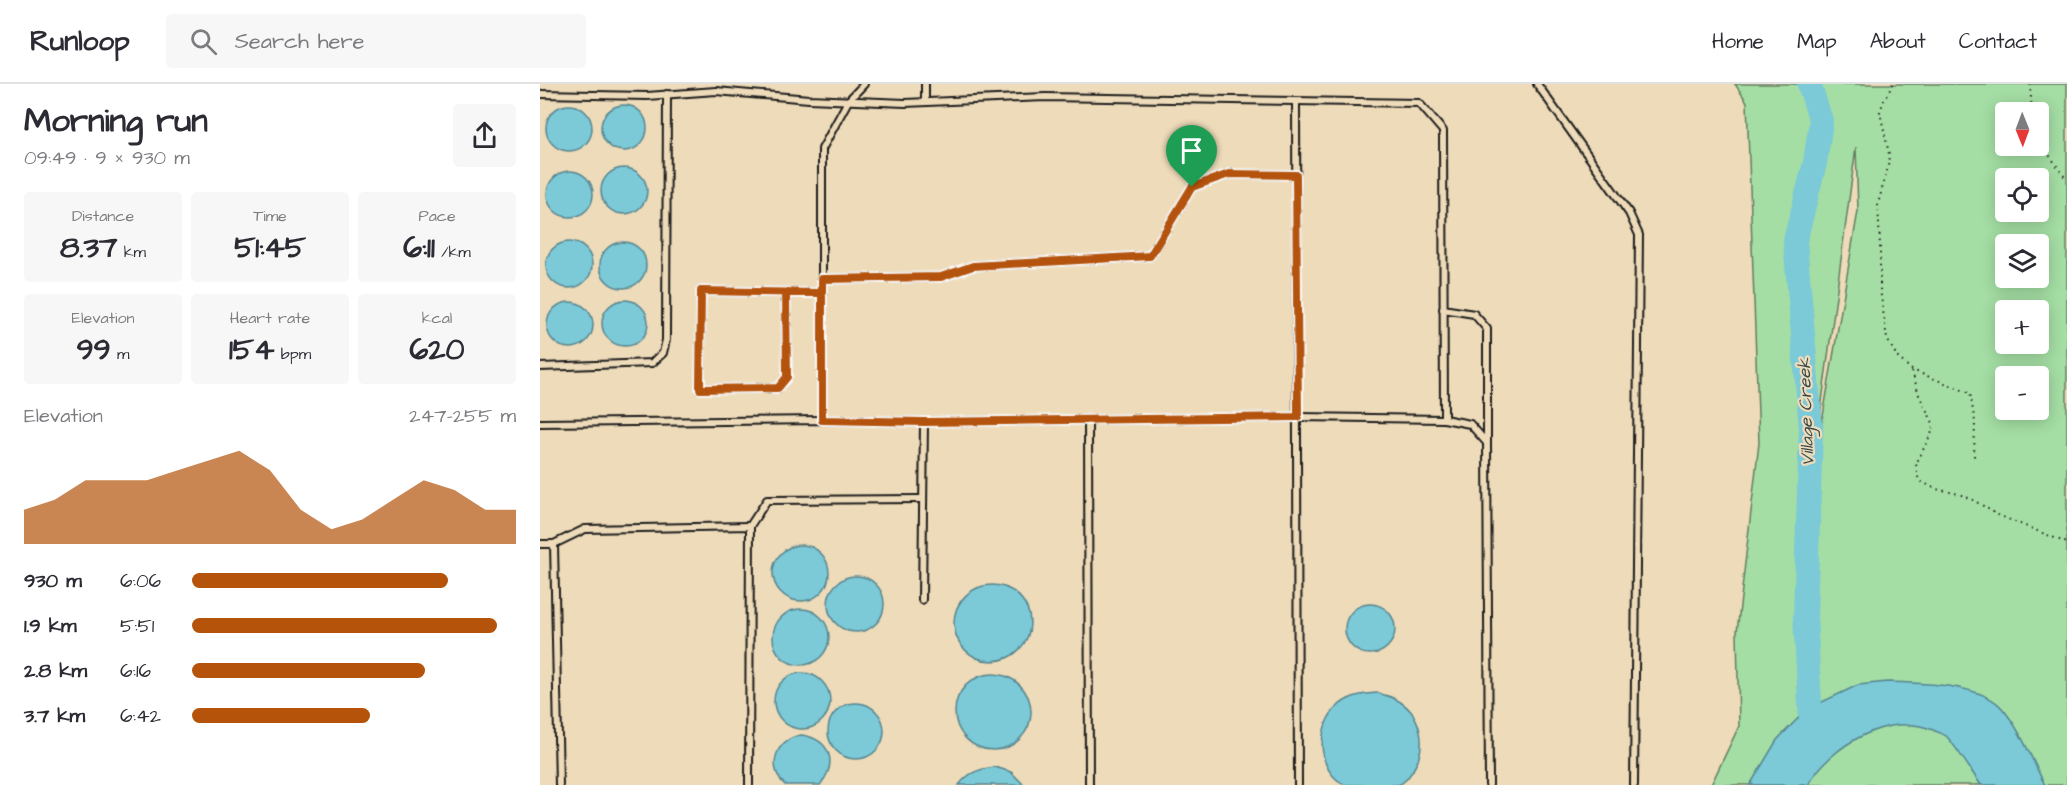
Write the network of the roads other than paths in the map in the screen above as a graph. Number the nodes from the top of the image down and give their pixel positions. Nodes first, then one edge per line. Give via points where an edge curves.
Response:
1 (864, 84) edge
2 (925, 84) edge
3 (1537, 84) edge
4 (540, 94) edge
5 (667, 94) junction
6 (848, 100) junction
7 (925, 102) junction
8 (1296, 102) junction
9 (1296, 175) junction
10 (822, 279) junction
11 (786, 293) junction
12 (822, 293) junction
13 (1443, 309) junction
14 (540, 367) edge
15 (1298, 417) junction
16 (1444, 419) junction
17 (822, 420) junction
18 (1088, 420) junction
19 (924, 422) junction
20 (540, 423) edge
21 (1487, 443) junction
22 (923, 499) junction
23 (750, 526) junction
24 (540, 544) edge
25 (554, 544) junction
26 (922, 600) dead end
27 (560, 785) edge
28 (749, 785) edge
29 (1089, 785) edge
30 (1298, 785) edge
31 (1489, 785) edge
32 (1634, 785) edge

1 - 6 lane
2 - 7 lane
3 - 32 lane via 1629,213 1639,235
4 - 5 lane
5 - 6 lane via 716,90
5 - 14 lane via 663,353 652,363
6 - 7 lane
6 - 10 lane via 822,149
7 - 8 lane via 1045,97
8 - 9 lane
8 - 13 lane via 1419,103 1443,131
9 - 10 lane via 1229,174 1192,187 1150,256 973,266 941,277
9 - 15 lane
10 - 12 lane
11 - 11 lane via 701,291 700,389 778,388 787,377
11 - 12 lane
12 - 17 lane
13 - 16 lane
13 - 21 lane via 1474,314 1487,329
15 - 16 lane
15 - 18 lane
15 - 30 lane
16 - 21 lane via 1470,424
17 - 19 lane
17 - 20 lane
18 - 19 lane
18 - 29 lane
19 - 22 lane
21 - 31 lane
22 - 23 lane via 767,500
22 - 26 lane
23 - 25 lane via 585,529
23 - 28 lane
24 - 25 lane
25 - 27 lane

